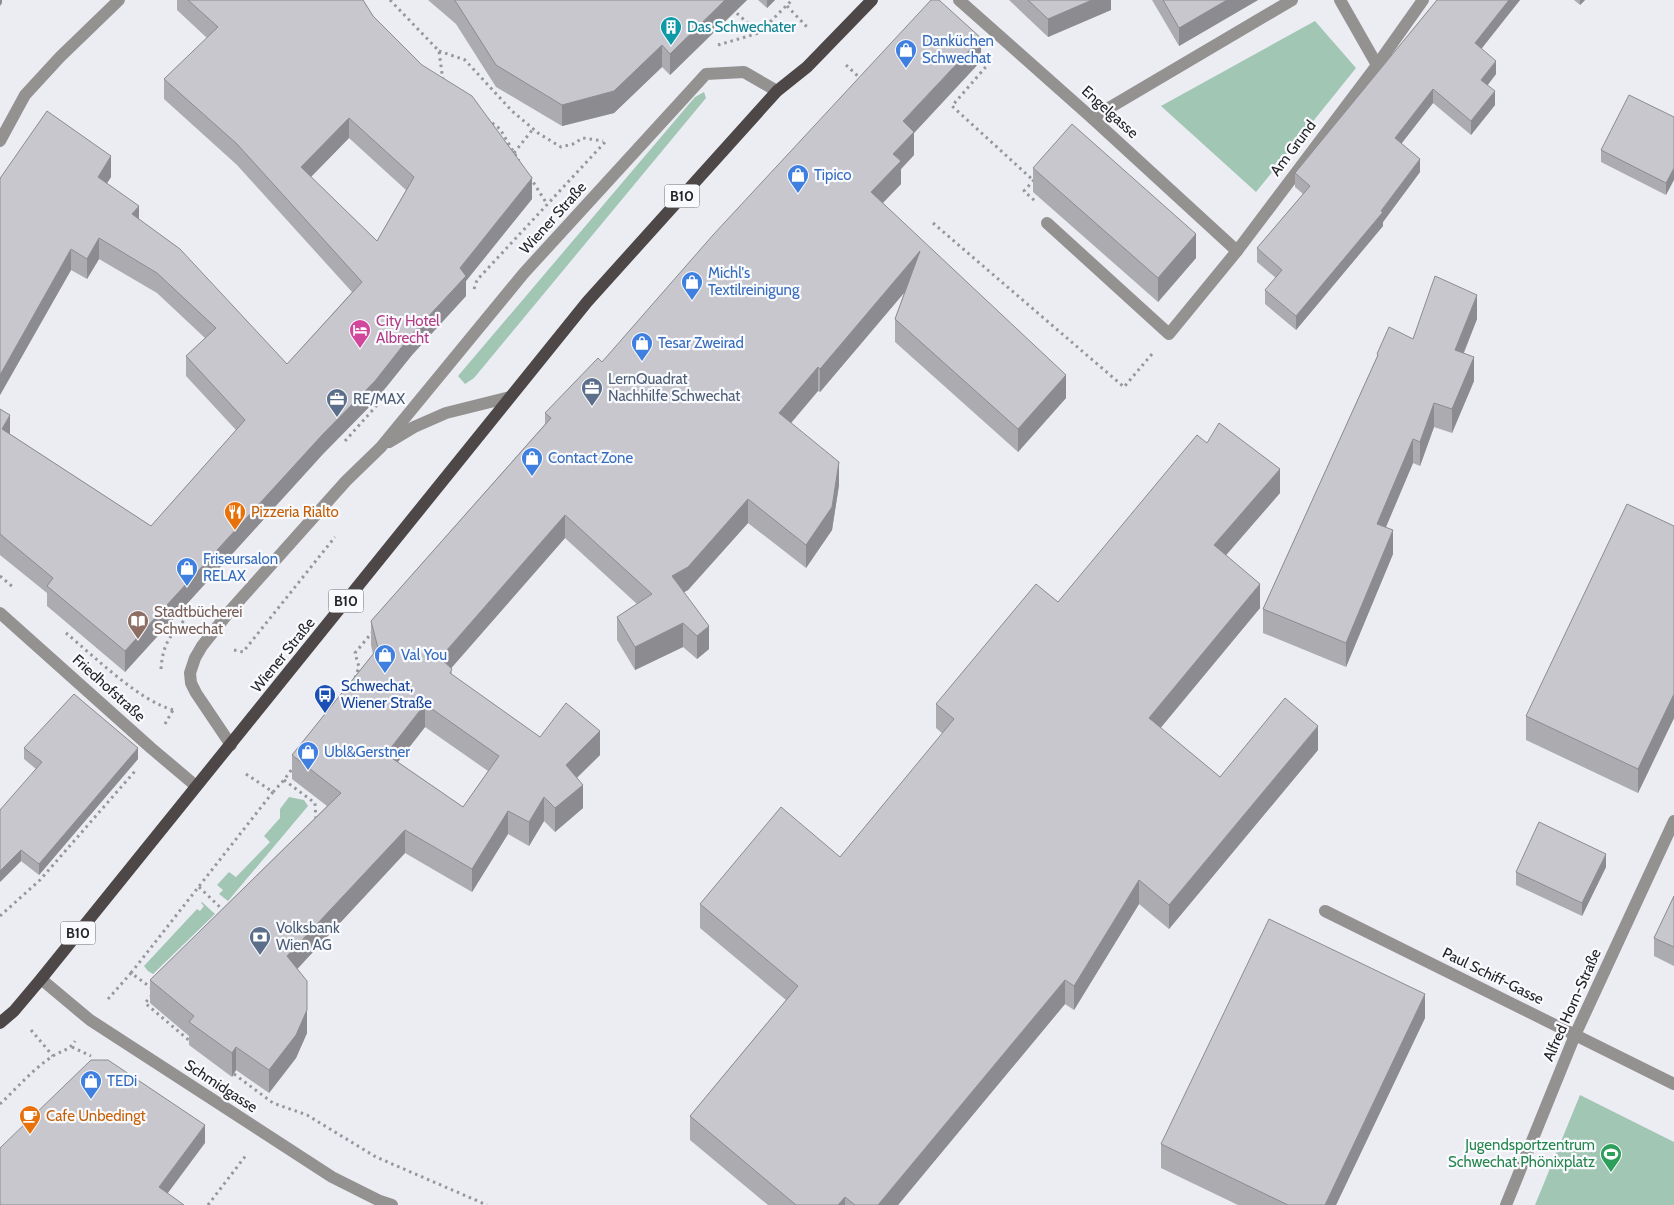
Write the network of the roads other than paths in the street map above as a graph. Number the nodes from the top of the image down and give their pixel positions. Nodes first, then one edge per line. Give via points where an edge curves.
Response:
1 (119, 0) edge
2 (872, 0) edge
3 (960, 0) edge
4 (1292, 0) edge
5 (1340, 0) edge
6 (1422, 0) edge
7 (1377, 65) junction
8 (777, 91) junction
9 (1092, 118) junction
10 (0, 141) edge
11 (1047, 223) dead end
12 (1237, 251) junction
13 (510, 397) junction
14 (381, 448) junction
15 (0, 613) edge
16 (231, 745) junction
17 (196, 786) junction
18 (1674, 821) edge
19 (1671, 837) edge
20 (1325, 911) dead end
21 (41, 979) junction
22 (0, 1023) edge
23 (1575, 1035) junction
24 (1674, 1084) edge
25 (392, 1205) edge
26 (1506, 1205) edge

1 - 10 street via 24,95
2 - 8 main road, Wiener Straße / B10 via 807,68
3 - 9 street, Engelgasse
4 - 9 street
5 - 7 street
6 - 7 street, Am Grund
7 - 12 street, Am Grund
8 - 13 main road, Wiener Straße / B10 via 587,302
8 - 14 street, Wiener Straße via 744,72 706,74 524,273
9 - 12 street, Engelgasse
11 - 12 street, Am Grund via 1169,334
13 - 14 street, Wiener Straße via 446,413 414,427
13 - 16 main road, Wiener Straße / B10
14 - 16 street, Wiener Straße via 346,481 229,612 195,658 190,673 191,684
15 - 17 street, Friedhofstraße
16 - 17 main road, Wiener Straße / B10
17 - 21 main road, Wiener Straße / B10
18 - 19 street, Alfred Horn-Straße
19 - 23 street, Alfred Horn-Straße
20 - 23 street, Paul Schiff-Gasse
21 - 22 main road, Wiener Straße / B10
21 - 25 street, Schmidgasse via 90,1020 332,1177
23 - 24 street, Paul Schiff-Gasse
23 - 26 street, Alfred Horn-Straße

